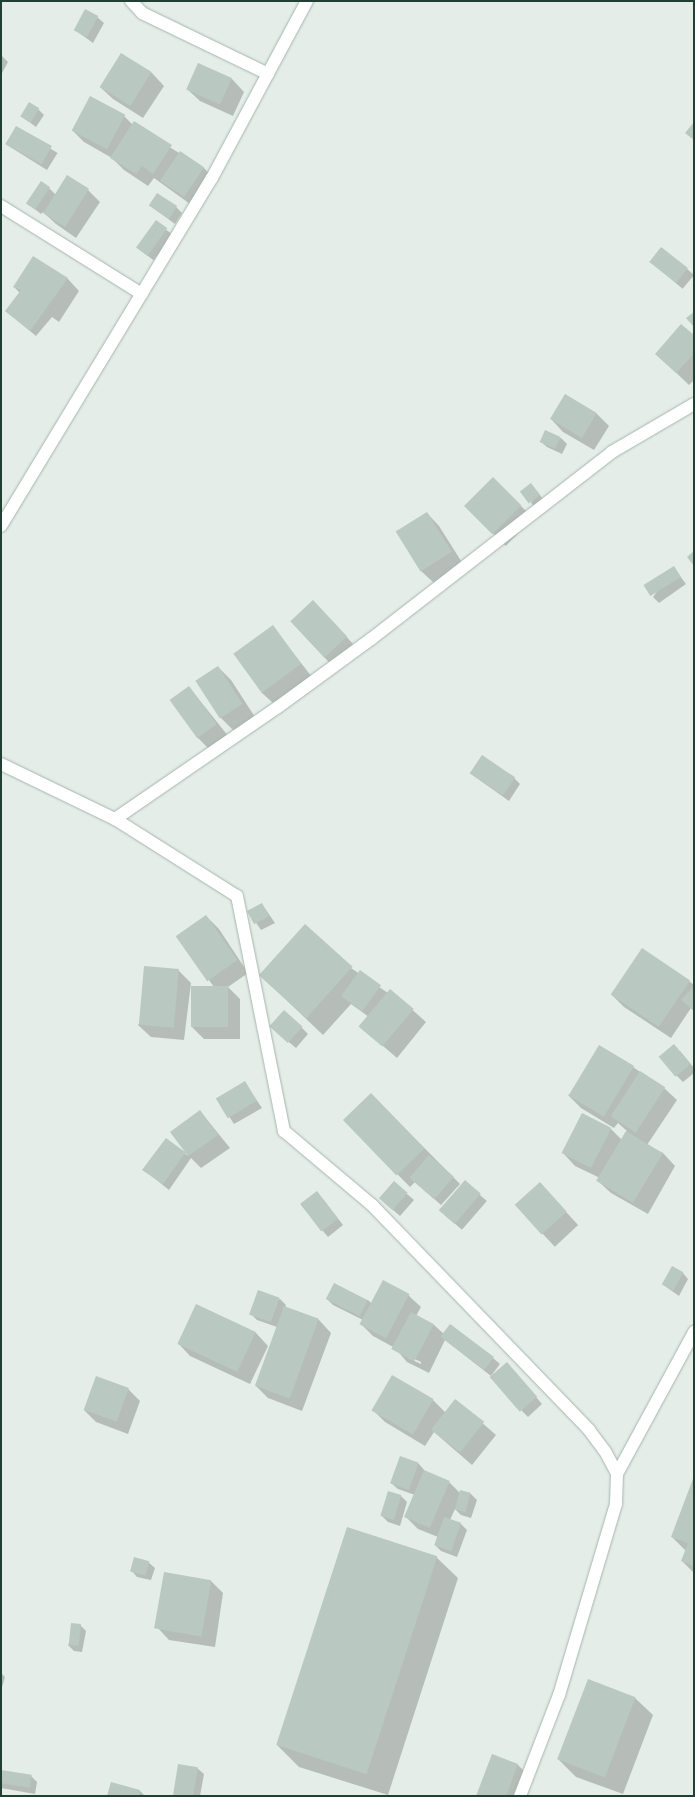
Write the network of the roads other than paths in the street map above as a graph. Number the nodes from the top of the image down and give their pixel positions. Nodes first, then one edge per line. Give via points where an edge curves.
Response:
1 (131, 1) edge
2 (307, 1) edge
3 (268, 74) junction
4 (1, 206) edge
5 (142, 294) junction
6 (694, 404) edge
7 (1, 526) edge
8 (1, 764) edge
9 (115, 819) junction
10 (694, 1332) edge
11 (617, 1474) junction
12 (520, 1796) edge

1 - 3 street via 142,13
2 - 3 street
3 - 5 street via 212,178
4 - 5 street
5 - 7 street
6 - 9 street via 612,452 365,644 278,708
8 - 9 street
9 - 11 street via 237,896 284,1131 372,1205 589,1430 605,1451
10 - 11 street
11 - 12 street via 616,1504 559,1695

